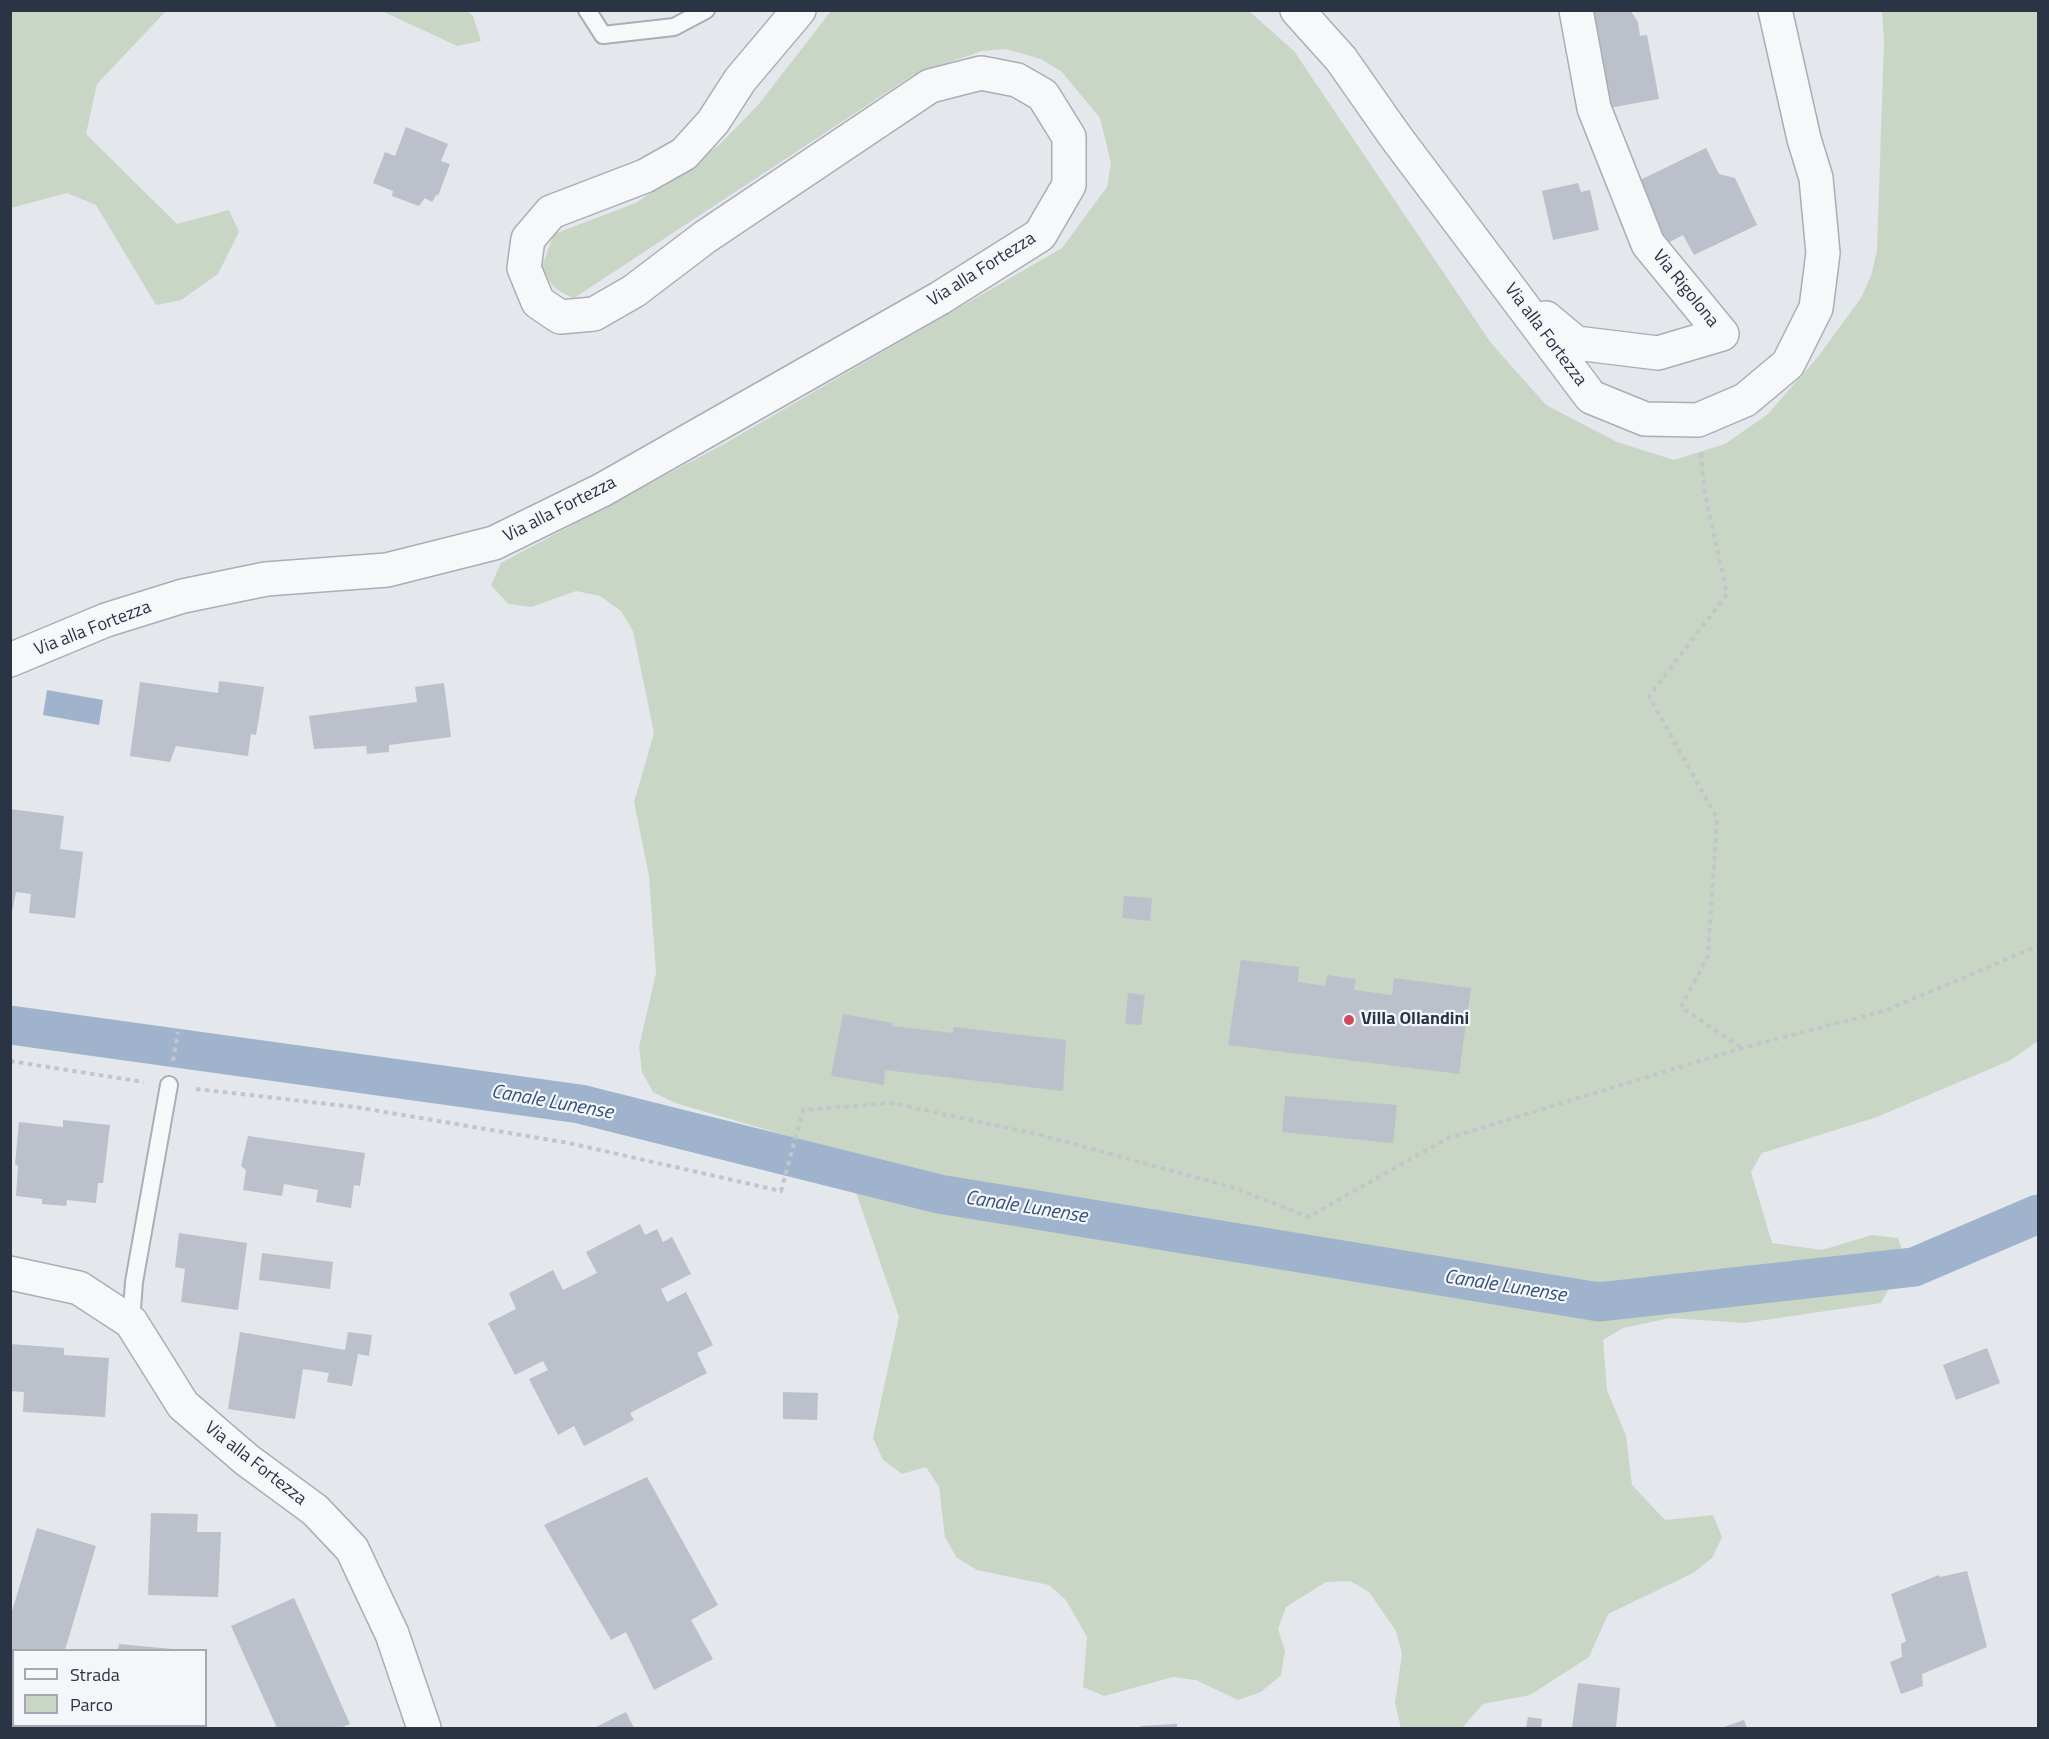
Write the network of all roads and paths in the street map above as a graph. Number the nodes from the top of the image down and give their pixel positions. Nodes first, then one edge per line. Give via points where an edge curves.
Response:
1 (587, 10) edge
2 (706, 10) edge
3 (799, 10) edge
4 (1297, 10) edge
5 (1576, 10) edge
6 (1775, 10) edge
7 (1504, 281) junction
8 (1698, 420) junction
9 (10, 660) edge
10 (2038, 946) edge
11 (178, 1032) dead end
12 (1742, 1048) junction
13 (10, 1061) edge
14 (173, 1062) dead end
15 (169, 1085) junction
16 (10, 1273) edge
17 (131, 1322) junction
18 (424, 1728) edge

1 - 2 lane via 603,35 674,27
3 - 9 street, Via alla Fortezza via 684,154 645,176 551,212 528,239 524,268 538,302 560,317 594,314 634,291 705,237 930,86 981,73 1017,80 1043,95 1069,137 1069,185 1040,235 940,298 602,490 494,543 387,570 266,579 183,596 106,620
4 - 7 street, Via alla Fortezza via 1341,59
5 - 7 street, Via Rigolona via 1594,108 1648,244 1722,334 1658,353 1576,344
6 - 8 street, Via alla Fortezza via 1816,178 1823,253 1816,308 1788,364 1745,400
7 - 8 street, Via alla Fortezza via 1592,397 1645,419
8 - 12 path via 1704,489 1727,594 1649,696 1717,818 1708,956 1680,1007
10 - 12 path via 1887,1010
11 - 14 path
12 - 15 path via 1448,1138 1308,1217 1235,1188 1041,1135 892,1103 803,1110 781,1191 569,1143 355,1107
13 - 15 path
15 - 17 lane via 134,1282
16 - 17 street, Via alla Fortezza via 79,1288
17 - 18 street, Via alla Fortezza via 183,1405 247,1460 315,1510 352,1549 392,1634

